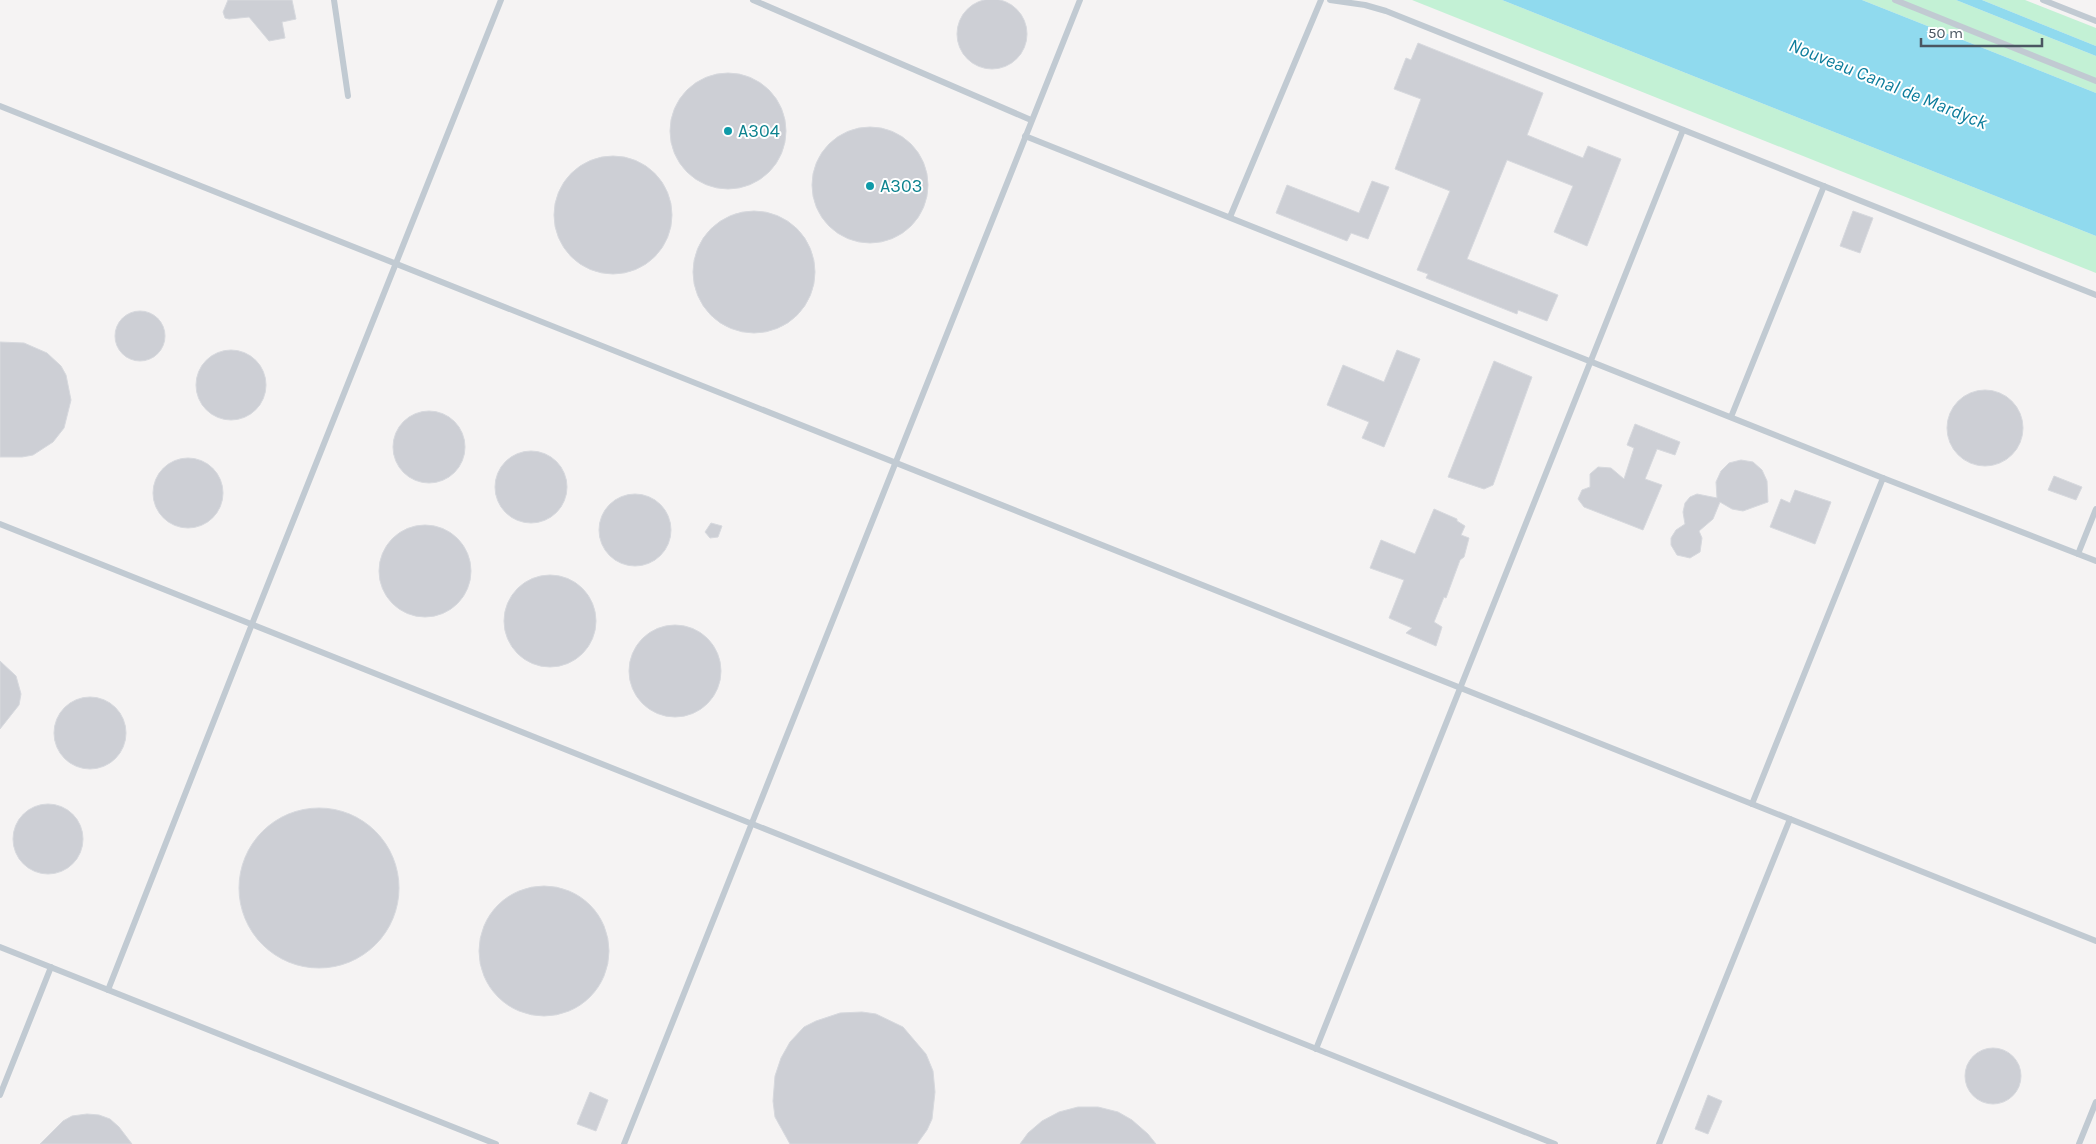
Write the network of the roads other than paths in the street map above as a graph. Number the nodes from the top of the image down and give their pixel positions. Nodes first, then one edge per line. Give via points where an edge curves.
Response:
1 (334, 0) edge
2 (501, 0) edge
3 (753, 0) edge
4 (1080, 0) edge
5 (1321, 0) edge
6 (1330, 0) edge
7 (1895, 0) edge
8 (2043, 0) edge
9 (2096, 21) edge
10 (2096, 81) edge
11 (348, 96) dead end
12 (0, 106) edge
13 (1032, 120) junction
14 (1683, 130) junction
15 (1026, 136) junction
16 (1824, 186) junction
17 (1230, 217) junction
18 (397, 264) junction
19 (2096, 295) edge
20 (1590, 361) junction
21 (1731, 417) junction
22 (896, 463) junction
23 (1883, 478) junction
24 (2096, 509) edge
25 (0, 524) edge
26 (2078, 554) junction
27 (2096, 561) edge
28 (252, 624) junction
29 (1460, 687) junction
30 (1752, 804) junction
31 (1790, 819) junction
32 (751, 823) junction
33 (2096, 941) edge
34 (0, 947) edge
35 (51, 968) junction
36 (108, 990) junction
37 (1316, 1049) junction
38 (0, 1095) edge
39 (2096, 1102) edge
40 (1543, 1142) edge
41 (496, 1144) edge
42 (624, 1144) edge
43 (1555, 1144) edge
44 (1659, 1144) edge
45 (2079, 1144) edge

1 - 11 lane
2 - 18 lane
3 - 13 lane
4 - 13 lane
5 - 17 lane
6 - 14 lane via 1386,11
7 - 10 lane
8 - 9 lane
12 - 18 lane
13 - 15 lane
14 - 16 lane
14 - 20 lane
15 - 17 lane
15 - 22 lane
16 - 19 lane
16 - 21 lane
17 - 20 lane
18 - 22 lane
18 - 28 lane
20 - 21 lane
20 - 29 lane
21 - 23 lane
22 - 29 lane
22 - 32 lane
23 - 26 lane
23 - 30 lane
24 - 26 lane
25 - 28 lane
26 - 27 lane
28 - 32 lane
28 - 36 lane
29 - 30 lane
29 - 37 lane
30 - 31 lane
31 - 33 lane
31 - 44 lane
32 - 37 lane
32 - 42 lane
34 - 35 lane
35 - 36 lane
35 - 38 lane
36 - 41 lane
37 - 40 lane
39 - 45 lane
40 - 43 lane

